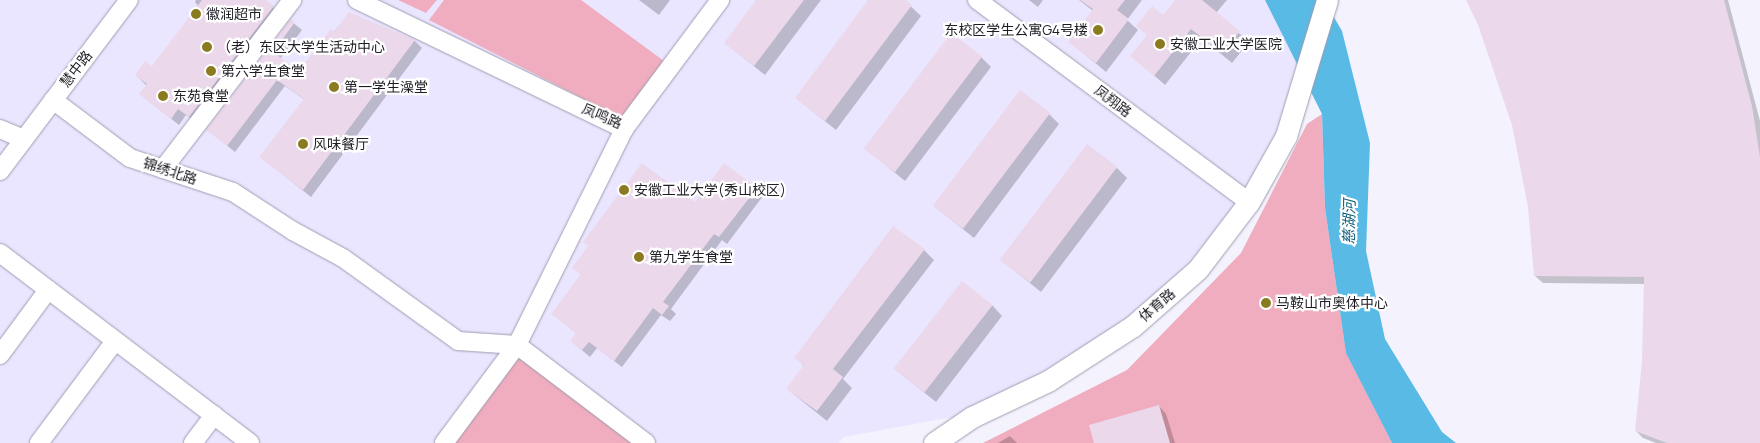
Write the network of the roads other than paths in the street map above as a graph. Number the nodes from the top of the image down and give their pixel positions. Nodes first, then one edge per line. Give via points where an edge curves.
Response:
1 (129, 0) edge
2 (292, 0) edge
3 (356, 0) edge
4 (720, 0) edge
5 (978, 0) edge
6 (1327, 0) edge
7 (53, 100) junction
8 (0, 129) edge
9 (624, 129) junction
10 (24, 139) junction
11 (163, 169) junction
12 (0, 171) edge
13 (1249, 202) junction
14 (0, 253) edge
15 (48, 290) junction
16 (115, 341) junction
17 (517, 345) junction
18 (0, 355) edge
19 (214, 415) junction
20 (38, 443) edge
21 (193, 443) edge
22 (250, 443) edge
23 (444, 443) edge
24 (646, 443) edge
25 (934, 443) edge

1 - 7 street, 慧中路
2 - 11 street
3 - 9 street, 凤鸣路
4 - 9 street, 凤鸣路
5 - 13 street, 凤翔路
6 - 13 street, 体育路 via 1286,136
7 - 10 street, 慧中路
7 - 11 street, 锦绣北路 via 130,158
8 - 10 street
9 - 17 street
10 - 12 street, 慧中路
11 - 17 street, 锦绣北路 via 234,192 293,231 343,258 458,341
13 - 25 street, 体育路 via 1198,269 1133,326 1048,381 972,418
14 - 15 street
15 - 16 street
15 - 18 street
16 - 19 street
16 - 20 street
17 - 23 street
17 - 24 street
19 - 21 street
19 - 22 street

